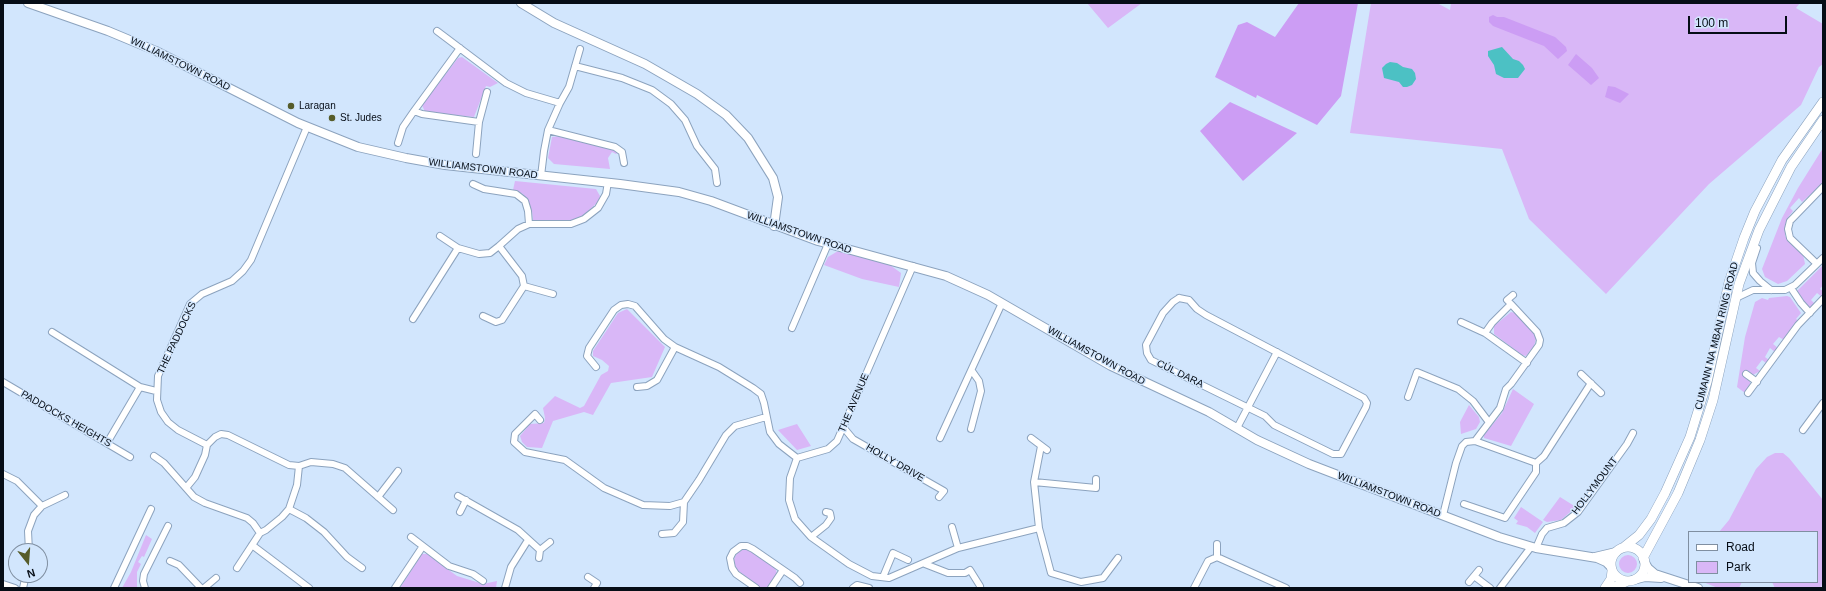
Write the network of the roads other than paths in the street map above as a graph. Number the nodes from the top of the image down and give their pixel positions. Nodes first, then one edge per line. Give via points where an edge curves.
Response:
1 (28, 3) edge
2 (521, 3) edge
3 (437, 31) dead end
4 (460, 48) junction
5 (580, 49) dead end
6 (575, 66) junction
7 (487, 92) dead end
8 (1823, 102) edge
9 (560, 103) junction
10 (414, 111) junction
11 (1823, 120) edge
12 (478, 122) junction
13 (307, 127) junction
14 (548, 130) junction
15 (398, 143) dead end
16 (476, 154) dead end
17 (624, 163) dead end
18 (541, 176) junction
19 (608, 182) junction
20 (717, 183) dead end
21 (473, 184) dead end
22 (1823, 187) edge
23 (1768, 210) junction
24 (529, 224) junction
25 (774, 226) junction
26 (440, 236) dead end
27 (828, 244) junction
28 (499, 246) junction
29 (458, 248) junction
30 (1823, 258) edge
31 (1816, 263) junction
32 (912, 266) junction
33 (524, 286) junction
34 (1791, 288) junction
35 (1773, 291) junction
36 (552, 294) dead end
37 (1513, 295) dead end
38 (1736, 298) junction
39 (1823, 299) edge
40 (1002, 303) junction
41 (1511, 304) junction
42 (1810, 313) junction
43 (483, 316) dead end
44 (413, 318) dead end
45 (1461, 322) dead end
46 (792, 328) dead end
47 (52, 332) dead end
48 (1485, 333) junction
49 (675, 347) junction
50 (1277, 352) junction
51 (1527, 363) junction
52 (596, 367) dead end
53 (972, 371) junction
54 (1581, 374) dead end
55 (1746, 374) dead end
56 (3, 382) edge
57 (1757, 382) junction
58 (1591, 383) junction
59 (140, 387) junction
60 (637, 387) dead end
61 (156, 391) junction
62 (1601, 393) dead end
63 (1748, 393) dead end
64 (1408, 397) dead end
65 (1823, 403) edge
66 (1248, 408) junction
67 (1820, 411) edge
68 (766, 417) junction
69 (540, 420) dead end
70 (1488, 421) junction
71 (843, 427) junction
72 (1237, 428) junction
73 (972, 429) dead end
74 (1803, 430) dead end
75 (1633, 433) dead end
76 (940, 438) dead end
77 (1031, 438) dead end
78 (1475, 441) junction
79 (106, 443) junction
80 (207, 445) junction
81 (1041, 446) junction
82 (1048, 450) dead end
83 (130, 454) dead end
84 (154, 456) dead end
85 (797, 458) junction
86 (1536, 463) junction
87 (299, 466) junction
88 (398, 471) dead end
89 (3, 474) edge
90 (1096, 479) dead end
91 (1034, 482) junction
92 (186, 488) junction
93 (65, 495) dead end
94 (458, 496) dead end
95 (378, 497) junction
96 (939, 497) dead end
97 (466, 500) junction
98 (684, 502) junction
99 (1464, 504) dead end
100 (42, 506) junction
101 (151, 509) dead end
102 (290, 509) junction
103 (392, 510) dead end
104 (460, 512) dead end
105 (826, 512) dead end
106 (1443, 516) junction
107 (168, 526) dead end
108 (952, 527) dead end
109 (1039, 528) junction
110 (260, 533) junction
111 (662, 534) dead end
112 (411, 537) dead end
113 (811, 537) junction
114 (528, 540) junction
115 (550, 542) dead end
116 (29, 543) edge
117 (1217, 544) dead end
118 (252, 545) junction
119 (423, 546) junction
120 (1534, 547) junction
121 (958, 548) junction
122 (540, 550) junction
123 (1620, 550) junction
124 (1217, 557) junction
125 (1590, 557) junction
126 (539, 558) dead end
127 (1118, 558) dead end
128 (908, 560) dead end
129 (1644, 560) junction
130 (170, 561) dead end
131 (925, 564) junction
132 (237, 568) dead end
133 (362, 568) dead end
134 (1612, 569) junction
135 (783, 570) junction
136 (1479, 570) dead end
137 (1474, 576) junction
138 (588, 577) dead end
139 (883, 577) junction
140 (216, 578) dead end
141 (1668, 579) junction
142 (1630, 580) junction
143 (483, 581) dead end
144 (1469, 582) dead end
145 (800, 583) dead end
146 (3, 584) edge
147 (298, 585) edge
148 (1080, 585) edge
149 (980, 586) dead end
150 (15, 588) edge
151 (114, 588) edge
152 (145, 588) edge
153 (202, 588) edge
154 (309, 588) edge
155 (394, 588) edge
156 (505, 588) edge
157 (594, 588) edge
158 (756, 588) edge
159 (771, 588) edge
160 (853, 588) edge
161 (869, 588) edge
162 (1194, 588) edge
163 (1286, 588) edge
164 (1490, 588) edge
165 (1500, 588) edge
166 (1605, 588) edge
167 (1612, 588) edge
168 (1698, 588) edge

1 - 13 street, WILLIAMSTOWN ROAD via 156,51
2 - 25 street via 554,23 645,64 697,94 726,115 748,138 773,178 778,197
3 - 4 street
4 - 9 street via 506,83 526,93
4 - 10 street
5 - 6 street
6 - 9 street
6 - 20 street via 646,87 671,104 685,120 697,146 715,169
7 - 12 street
8 - 123 main road, CUMANN NA MBAN RING ROAD via 1782,160 1744,238 1729,282 1707,382 1690,437 1665,493 1639,536
9 - 14 street
10 - 12 street
10 - 15 street via 403,127
11 - 23 main road, CUMANN NA MBAN RING ROAD via 1791,167
12 - 16 street
13 - 18 street, WILLIAMSTOWN ROAD via 354,146 406,158
13 - 61 street, THE PADDOCKS via 251,260 232,281 202,294 190,304 158,376
14 - 17 street via 615,147 622,152
14 - 18 street
18 - 19 street, WILLIAMSTOWN ROAD
19 - 24 street via 606,194 598,208 584,220 571,224
19 - 25 street, WILLIAMSTOWN ROAD via 692,195
21 - 24 street via 484,189 516,194 525,201
22 - 31 street via 1794,216 1788,229 1790,238
23 - 35 street via 1752,268 1757,278
23 - 38 main road, CUMANN NA MBAN RING ROAD via 1749,254
24 - 28 street via 518,229
25 - 27 street, WILLIAMSTOWN ROAD
26 - 29 street
27 - 32 street, WILLIAMSTOWN ROAD
27 - 46 street
28 - 29 street via 490,253 479,254
28 - 33 street via 522,276
29 - 44 street
30 - 31 street
31 - 34 street
32 - 40 street, WILLIAMSTOWN ROAD via 961,282
32 - 71 street, THE AVENUE
33 - 36 street
33 - 43 street via 502,320 496,322
34 - 35 street via 1780,292
34 - 42 street
35 - 38 street via 1753,290
37 - 41 street via 1507,300
38 - 129 main road, CUMANN NA MBAN RING ROAD via 1711,407 1693,460
39 - 42 street
40 - 53 street
40 - 72 street, WILLIAMSTOWN ROAD via 1111,366
41 - 48 street
41 - 51 street via 1539,336 1539,345
42 - 57 street via 1798,325
45 - 48 street
47 - 59 street
48 - 51 street
49 - 52 street via 636,306 621,305 614,310 589,348 587,356
49 - 60 street via 657,380 647,386
49 - 68 street via 719,367 761,394
50 - 66 street
50 - 66 street, CÚL DARA via 1359,394 1366,400 1366,407 1343,451 1338,455 1274,425 1265,416
50 - 66 street, CÚL DARA via 1206,315 1184,298 1179,298 1163,313 1146,345 1151,360
51 - 70 street via 1506,390 1500,408
53 - 73 street via 979,381 981,392
53 - 76 street
54 - 58 street
55 - 57 street
56 - 79 street, PADDOCKS HEIGHTS
57 - 63 street
58 - 62 street
58 - 86 street via 1544,456
59 - 61 street
59 - 79 street
61 - 80 street, THE PADDOCKS via 161,412 168,422
64 - 70 street via 1418,372 1458,389 1473,401
65 - 67 street
66 - 72 street
67 - 74 street
68 - 85 street via 770,432 779,444
68 - 98 street via 735,426 726,435
69 - 98 street via 535,414 515,434 514,442 525,452 565,460 604,488 643,505 670,506
70 - 78 street
71 - 85 street, THE AVENUE via 837,441 828,449
71 - 96 street, HOLLY DRIVE via 854,439 944,492
72 - 106 street, WILLIAMSTOWN ROAD via 1309,464
75 - 120 street, HOLLYMOUNT via 1578,512 1564,523 1548,528
77 - 81 street
78 - 86 street
78 - 106 street via 1466,442 1462,446
79 - 83 street, PADDOCKS HEIGHTS
80 - 87 street via 221,434 228,435 289,466
80 - 92 street via 195,478
81 - 82 street
81 - 91 street
84 - 92 street via 164,462
85 - 113 street via 790,478 789,500 795,519
86 - 99 street via 1536,472 1505,518
87 - 95 street via 312,462 345,468
87 - 102 street
88 - 95 street
89 - 100 street via 17,481
90 - 91 street via 1096,488
91 - 109 street
92 - 110 street via 194,497 205,503 247,518 254,523
93 - 100 street
94 - 97 street
95 - 103 street
97 - 104 street
97 - 114 street via 518,530
98 - 111 street via 683,522 674,534
100 - 116 street via 30,523
101 - 151 street
102 - 110 street via 272,526
102 - 133 street via 324,532 347,557
105 - 113 street via 830,513 831,518
106 - 120 street, WILLIAMSTOWN ROAD
107 - 152 street via 144,574
108 - 121 street
109 - 121 street
109 - 148 street via 1051,573
110 - 118 street
112 - 119 street
113 - 139 street via 849,564 872,576
114 - 122 street
114 - 156 street via 511,567
115 - 122 street
117 - 124 street
118 - 132 street
118 - 147 street
119 - 143 street via 449,566 473,574
119 - 155 street
120 - 125 street, WILLIAMSTOWN ROAD
120 - 165 street, HOLLYMOUNT
121 - 131 street
122 - 126 street
123 - 125 street, WILLIAMSTOWN ROAD
123 - 129 main road via 1636,549
123 - 134 main road via 1613,556
124 - 162 street via 1208,561
124 - 163 street
125 - 134 street, WILLIAMSTOWN ROAD via 1603,560
127 - 148 street via 1102,578
128 - 139 street via 893,553
129 - 141 street via 1651,570
129 - 142 main road via 1641,575
130 - 153 street
131 - 139 street via 889,578
131 - 149 street via 948,572 965,573 970,570
134 - 142 main road via 1619,578
134 - 166 main road via 1611,579
135 - 145 street
135 - 158 street via 747,546 741,546 730,558 732,568 736,574
135 - 159 street
136 - 137 street
137 - 144 street
137 - 164 street
138 - 157 street via 597,583
140 - 153 street
141 - 142 street via 1650,577
141 - 168 street
142 - 167 main road
146 - 150 street
147 - 154 street
160 - 161 street via 857,585

